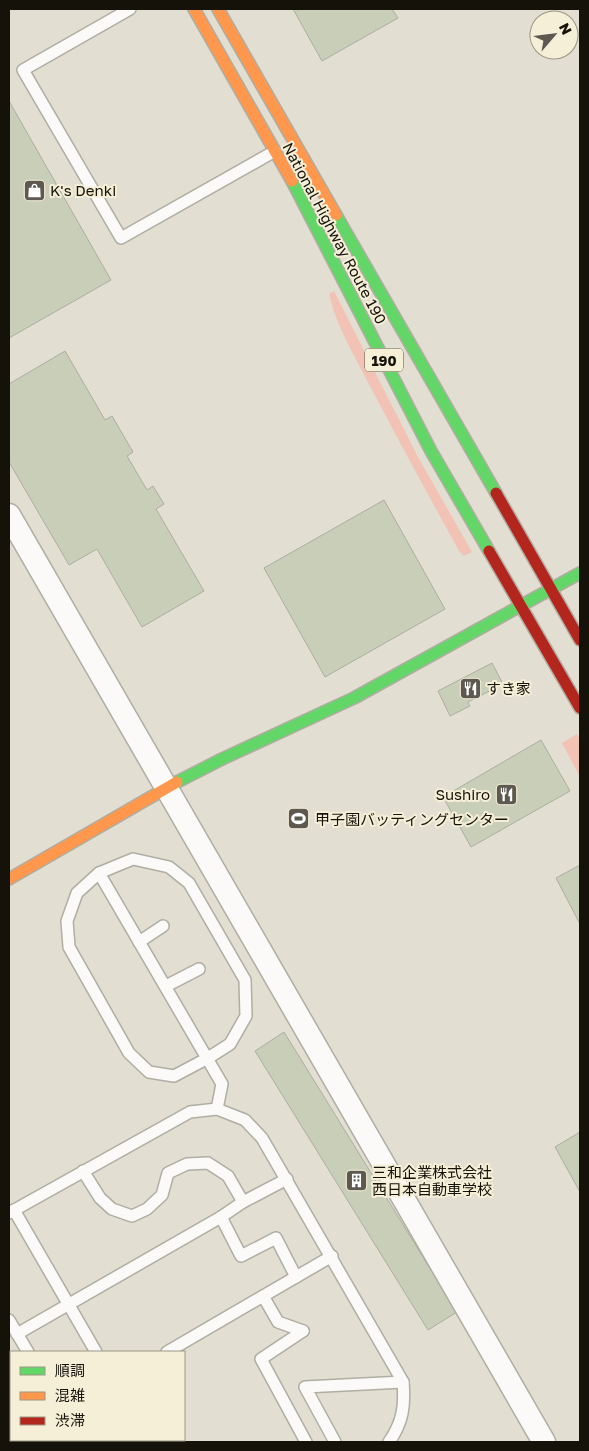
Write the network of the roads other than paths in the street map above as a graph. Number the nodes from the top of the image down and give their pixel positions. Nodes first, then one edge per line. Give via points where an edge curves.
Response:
1 (130, 9) edge
2 (194, 9) edge
3 (218, 9) edge
4 (275, 151) junction
5 (9, 515) edge
6 (580, 573) edge
7 (551, 590) junction
8 (521, 606) junction
9 (580, 640) edge
10 (580, 708) edge
11 (166, 788) junction
12 (99, 873) junction
13 (9, 879) edge
14 (163, 926) dead end
15 (139, 942) junction
16 (199, 969) dead end
17 (166, 986) junction
18 (208, 1058) junction
19 (217, 1109) junction
20 (83, 1171) junction
21 (287, 1179) junction
22 (243, 1202) junction
23 (11, 1212) edge
24 (221, 1217) junction
25 (332, 1256) junction
26 (296, 1278) junction
27 (263, 1296) junction
28 (68, 1305) junction
29 (9, 1320) edge
30 (17, 1334) junction
31 (27, 1351) edge
32 (95, 1351) edge
33 (169, 1351) edge
34 (403, 1382) junction
35 (306, 1442) edge
36 (335, 1442) edge
37 (389, 1442) edge
38 (544, 1442) edge

1 - 4 lane via 24,70 122,238
2 - 4 main road, National Highway Route 190 / 190
3 - 7 main road, National Highway Route 190 / 190
4 - 8 main road, National Highway Route 190 / 190 via 431,451
5 - 11 street
6 - 7 main road
7 - 8 main road
7 - 9 main road, National Highway Route 190 / 190
8 - 10 main road, National Highway Route 190 / 190
8 - 11 main road via 354,698
11 - 13 main road
11 - 38 street
12 - 15 lane
12 - 18 lane via 78,893 67,921 69,947 130,1053 149,1072 174,1076
12 - 18 lane via 134,859 169,867 189,883 245,980 246,1016 230,1044
14 - 15 lane
15 - 17 lane
16 - 17 lane
17 - 18 lane
18 - 19 lane via 222,1084
19 - 20 lane via 190,1112
19 - 21 lane via 245,1120 262,1138
20 - 22 lane via 100,1198 112,1209 132,1216 147,1210 162,1195 168,1173 187,1164 208,1163 228,1176
20 - 23 lane
21 - 22 lane
21 - 25 lane
22 - 24 lane
23 - 28 lane
24 - 26 lane via 241,1256 276,1238
24 - 28 lane
25 - 26 lane
25 - 34 lane
26 - 27 lane
27 - 33 lane
27 - 35 lane via 278,1322 303,1331 261,1359
28 - 30 lane
28 - 32 lane
29 - 30 lane
30 - 31 lane
34 - 36 lane via 305,1387
34 - 37 lane via 404,1404 397,1429

